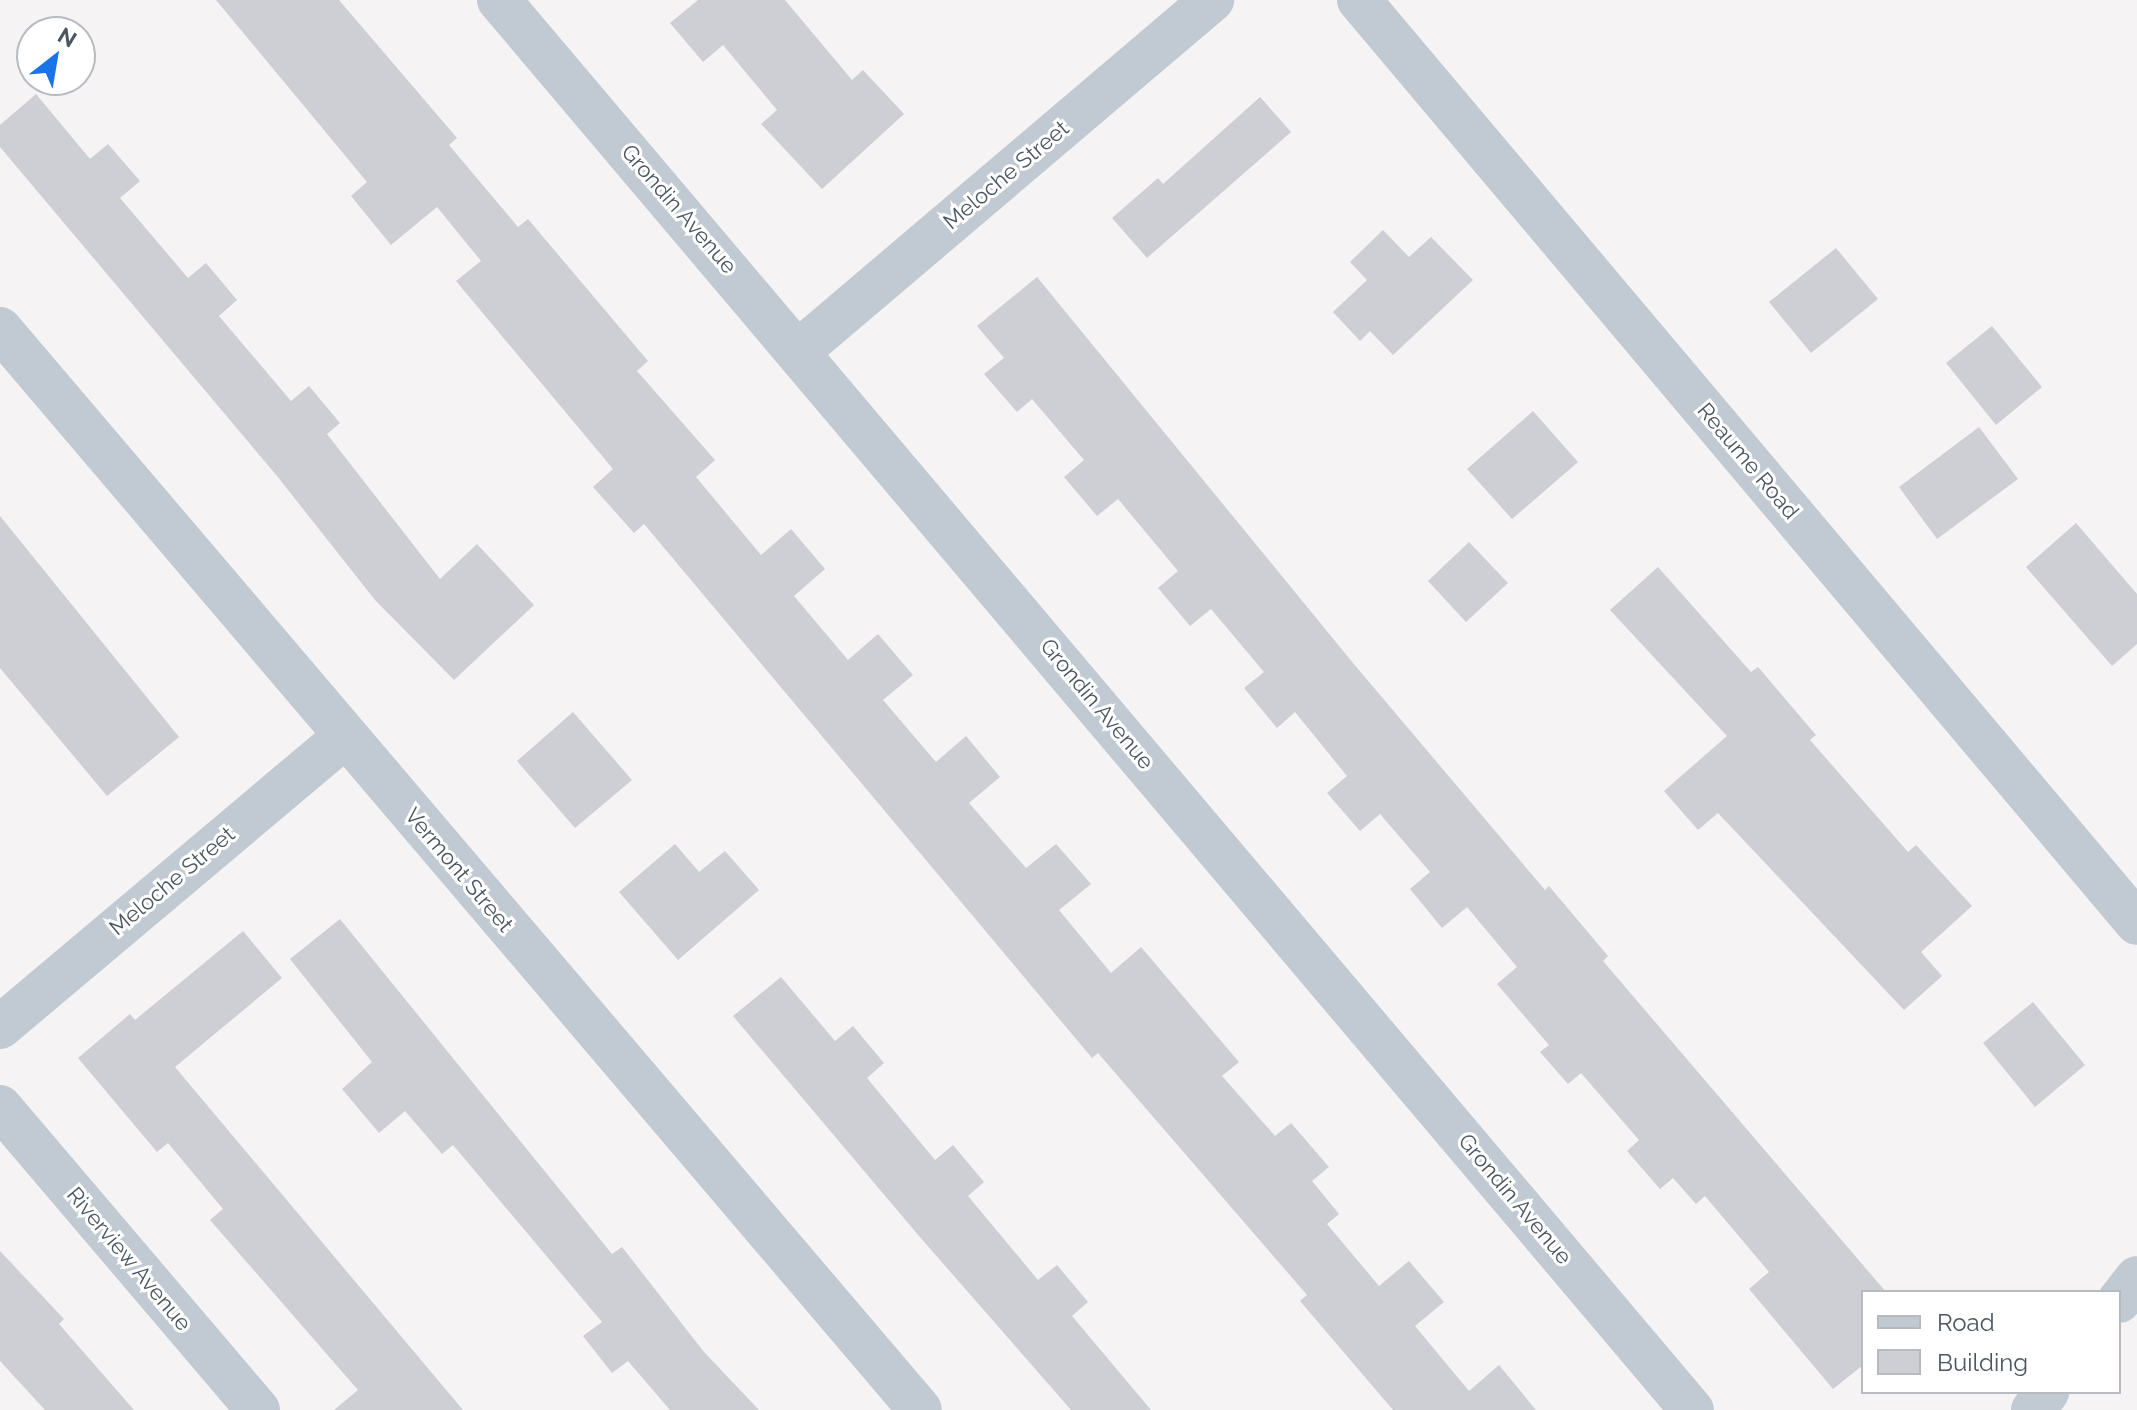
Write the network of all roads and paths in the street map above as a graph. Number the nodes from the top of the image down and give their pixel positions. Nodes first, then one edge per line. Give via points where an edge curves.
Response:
1 (499, 0) edge
2 (1212, 0) edge
3 (1359, 0) edge
4 (0, 329) edge
5 (800, 350) junction
6 (345, 736) junction
7 (2137, 923) edge
8 (0, 1027) edge
9 (0, 1107) edge
10 (2137, 1278) edge
11 (2121, 1298) edge
12 (2045, 1394) edge
13 (258, 1410) edge
14 (920, 1410) edge
15 (1692, 1410) edge
16 (2033, 1410) edge

1 - 5 street, Grondin Avenue
2 - 5 street, Meloche Street
3 - 7 street, Reaume Road
4 - 6 street, Vermont Street
5 - 15 street, Grondin Avenue
6 - 8 street, Meloche Street
6 - 14 street, Vermont Street
9 - 13 street, Riverview Avenue
10 - 11 street
12 - 16 street

